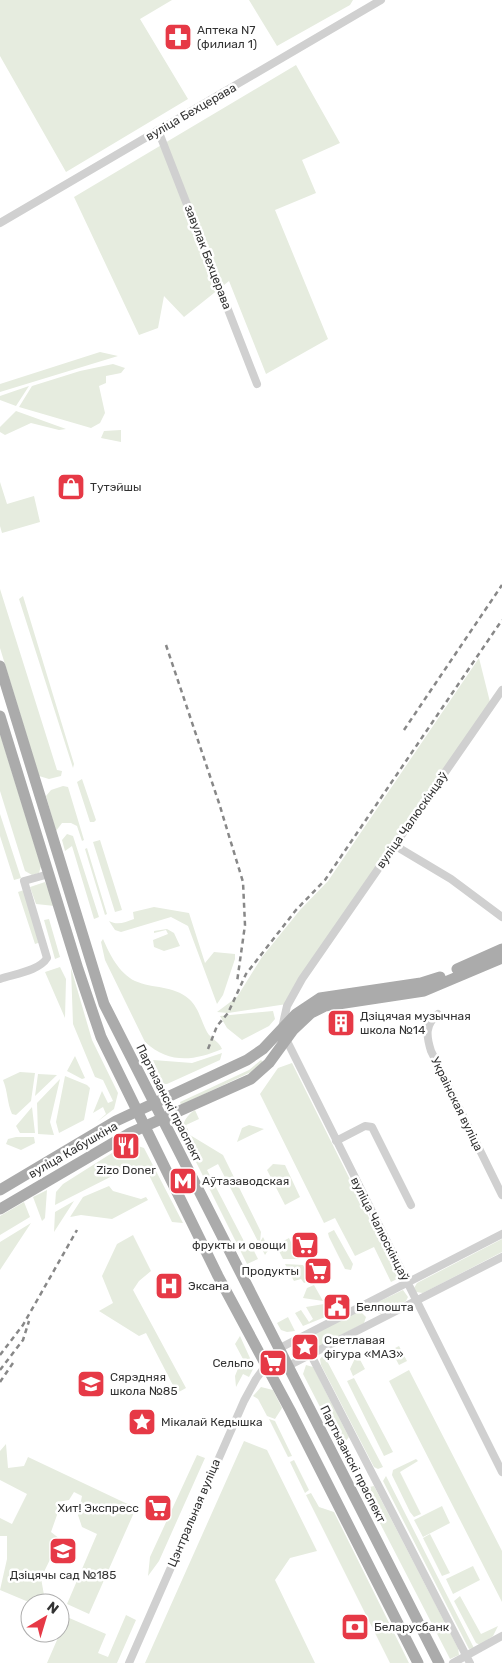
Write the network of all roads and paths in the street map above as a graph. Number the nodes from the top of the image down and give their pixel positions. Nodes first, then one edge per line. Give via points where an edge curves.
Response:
1 (381, 0) edge
2 (158, 130) junction
3 (0, 222) edge
4 (257, 384) dead end
5 (0, 666) edge
6 (502, 690) edge
7 (0, 716) edge
8 (394, 845) junction
9 (49, 874) junction
10 (69, 884) junction
11 (502, 917) edge
12 (502, 949) edge
13 (502, 958) edge
14 (0, 979) edge
15 (438, 1014) dead end
16 (284, 1034) junction
17 (153, 1102) junction
18 (137, 1110) junction
19 (161, 1119) junction
20 (145, 1126) junction
21 (336, 1141) junction
22 (0, 1190) edge
23 (502, 1195) edge
24 (411, 1205) dead end
25 (0, 1209) edge
26 (502, 1234) edge
27 (502, 1257) edge
28 (407, 1282) junction
29 (416, 1301) junction
30 (278, 1349) junction
31 (311, 1355) junction
32 (266, 1366) junction
33 (288, 1366) junction
34 (502, 1472) edge
35 (502, 1636) edge
36 (468, 1659) edge
37 (129, 1663) edge
38 (418, 1663) edge
39 (439, 1663) edge
40 (453, 1663) edge

1 - 2 street, вуліца Бехцерава
2 - 3 street, вуліца Бехцерава
2 - 4 street, завулак Бехцерава
5 - 10 main road, Партызанскі праспект
6 - 8 street, вуліца Чалюскінцаў
7 - 9 main road
8 - 11 street via 451,879
8 - 16 street, вуліца Чалюскінцаў via 302,979 288,1006
9 - 10 main road via 59,873
9 - 14 street via 24,881 47,958 36,967
9 - 18 main road via 101,1037
10 - 17 main road, Партызанскі праспект via 104,1004
12 - 16 main road via 422,983 320,998 296,1014
13 - 16 main road via 424,991 325,1006
15 - 23 street, Украінская вуліца via 428,1024 431,1051
16 - 17 main road, вуліца Кабушкіна via 247,1060
16 - 19 main road, вуліца Кабушкіна via 269,1063 251,1079
16 - 21 street, вуліца Чалюскінцаў
17 - 18 main road, вуліца Кабушкіна
17 - 19 main road, Партызанскі праспект
18 - 20 main road
18 - 22 main road, вуліца Кабушкіна
19 - 20 main road, вуліца Кабушкіна
19 - 30 main road, Партызанскі праспект
20 - 25 main road, вуліца Кабушкіна
20 - 32 main road
21 - 24 street via 365,1126 372,1127
21 - 28 street, вуліца Чалюскінцаў
26 - 28 street, Цэнтральная вуліца
27 - 29 street
28 - 29 street, вуліца Чалюскінцаў
28 - 30 street, Цэнтральная вуліца
29 - 31 street
29 - 34 street, вуліца Чалюскінцаў
30 - 32 street, Цэнтральная вуліца
30 - 33 main road, Партызанскі праспект
31 - 33 street
31 - 36 street
32 - 33 street
32 - 37 street, Цэнтральная вуліца via 244,1401
32 - 38 main road
33 - 39 main road, Партызанскі праспект
35 - 36 street
36 - 40 street

